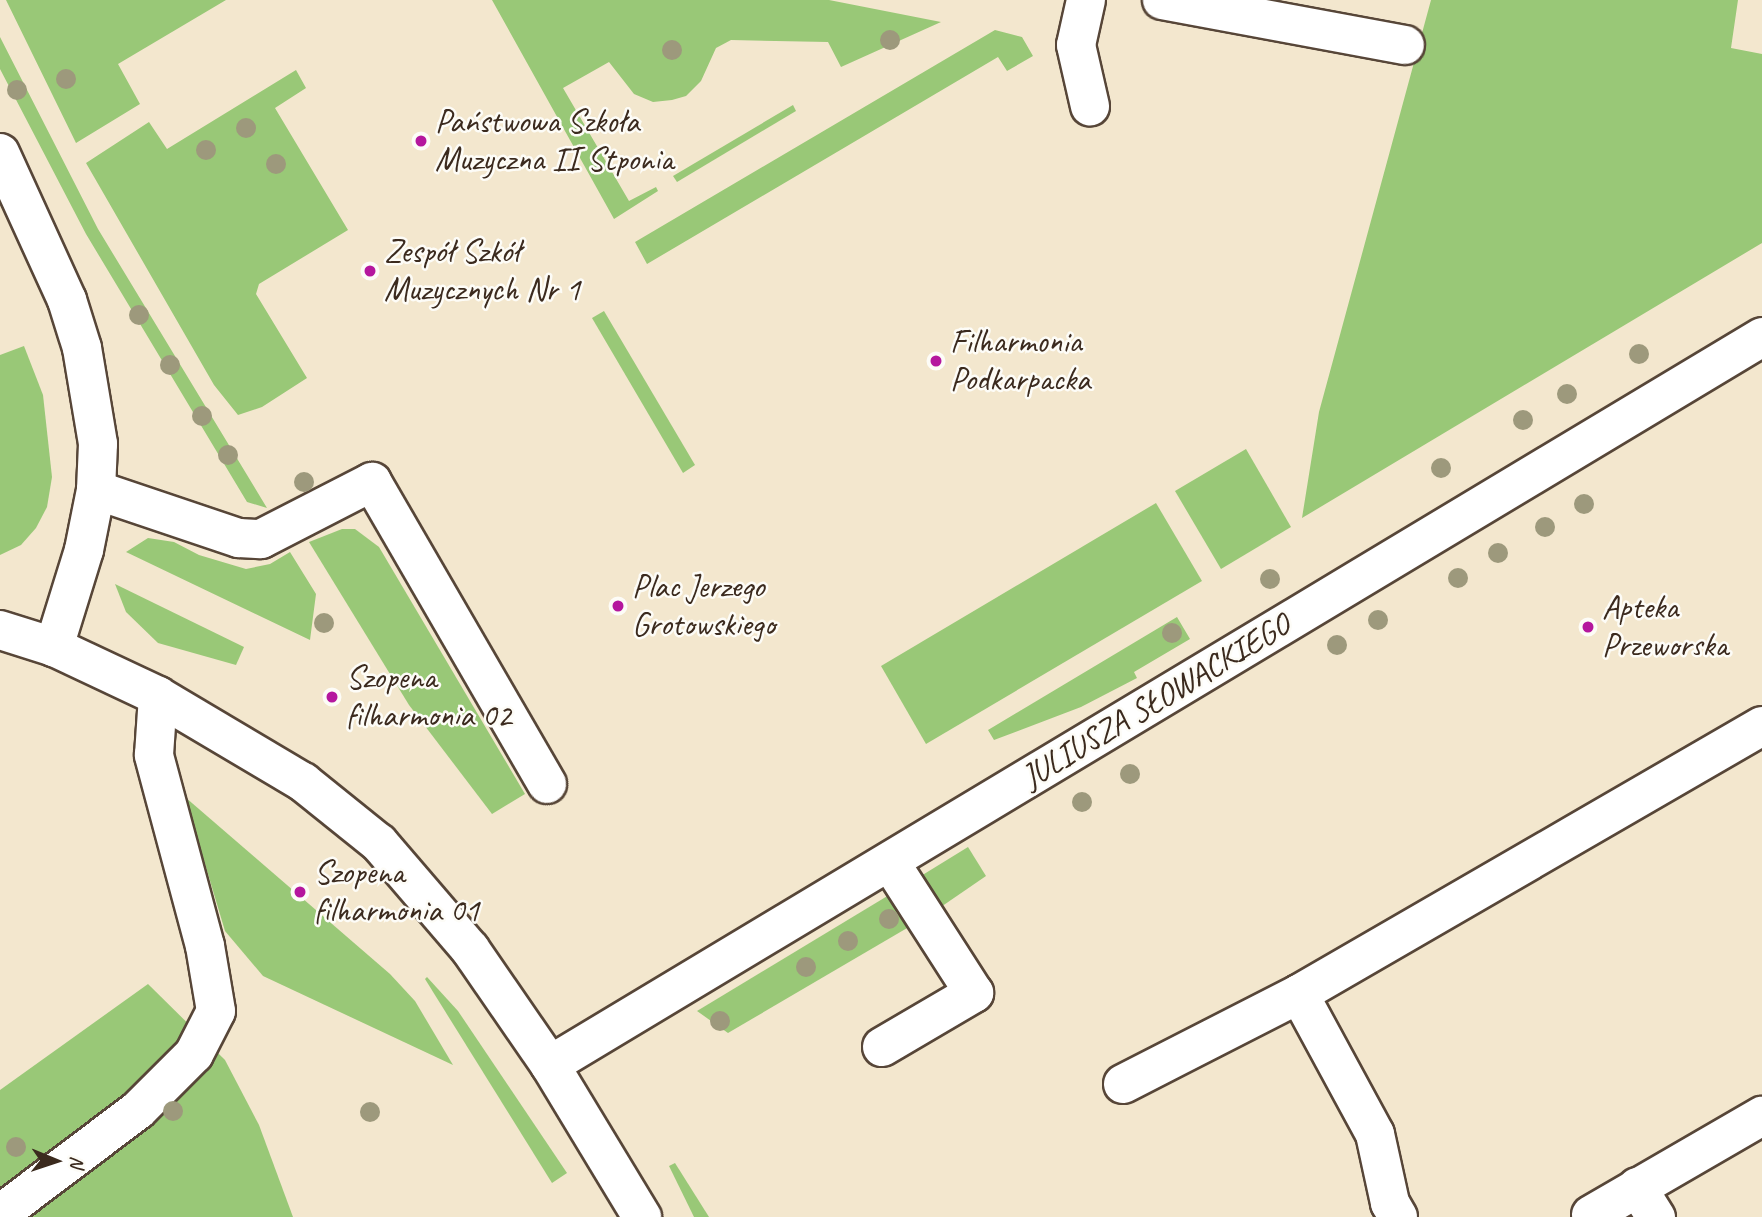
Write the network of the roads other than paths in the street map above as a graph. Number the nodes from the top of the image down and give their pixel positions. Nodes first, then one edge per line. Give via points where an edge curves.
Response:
1 (1086, 0) edge
2 (1162, 0) edge
3 (1405, 45) dead end
4 (1090, 106) dead end
5 (0, 153) edge
6 (1762, 337) edge
7 (96, 490) junction
8 (0, 630) edge
9 (54, 647) junction
10 (158, 696) junction
11 (1762, 726) edge
12 (547, 784) dead end
13 (890, 862) junction
14 (1299, 994) junction
15 (882, 1047) dead end
16 (550, 1065) junction
17 (1123, 1084) dead end
18 (1762, 1116) edge
19 (1646, 1202) edge
20 (0, 1214) edge
21 (1591, 1215) dead end
22 (642, 1217) edge
23 (1398, 1217) edge

1 - 4 street via 1076,45
2 - 3 street
5 - 7 street via 67,300 82,348 98,444
6 - 13 street, JULIUSZA SŁOWACKIEGO
7 - 9 street via 84,550
7 - 12 street via 239,538 261,539 372,482
8 - 9 street
9 - 10 street
10 - 16 street via 303,782 379,843 470,949
10 - 20 street via 154,755 205,946 215,1011 194,1054 138,1110
11 - 14 street
13 - 15 street via 974,993
13 - 16 street, JULIUSZA SŁOWACKIEGO
14 - 17 street
14 - 23 street via 1375,1133 1390,1203
16 - 22 street
18 - 19 street
19 - 21 street

